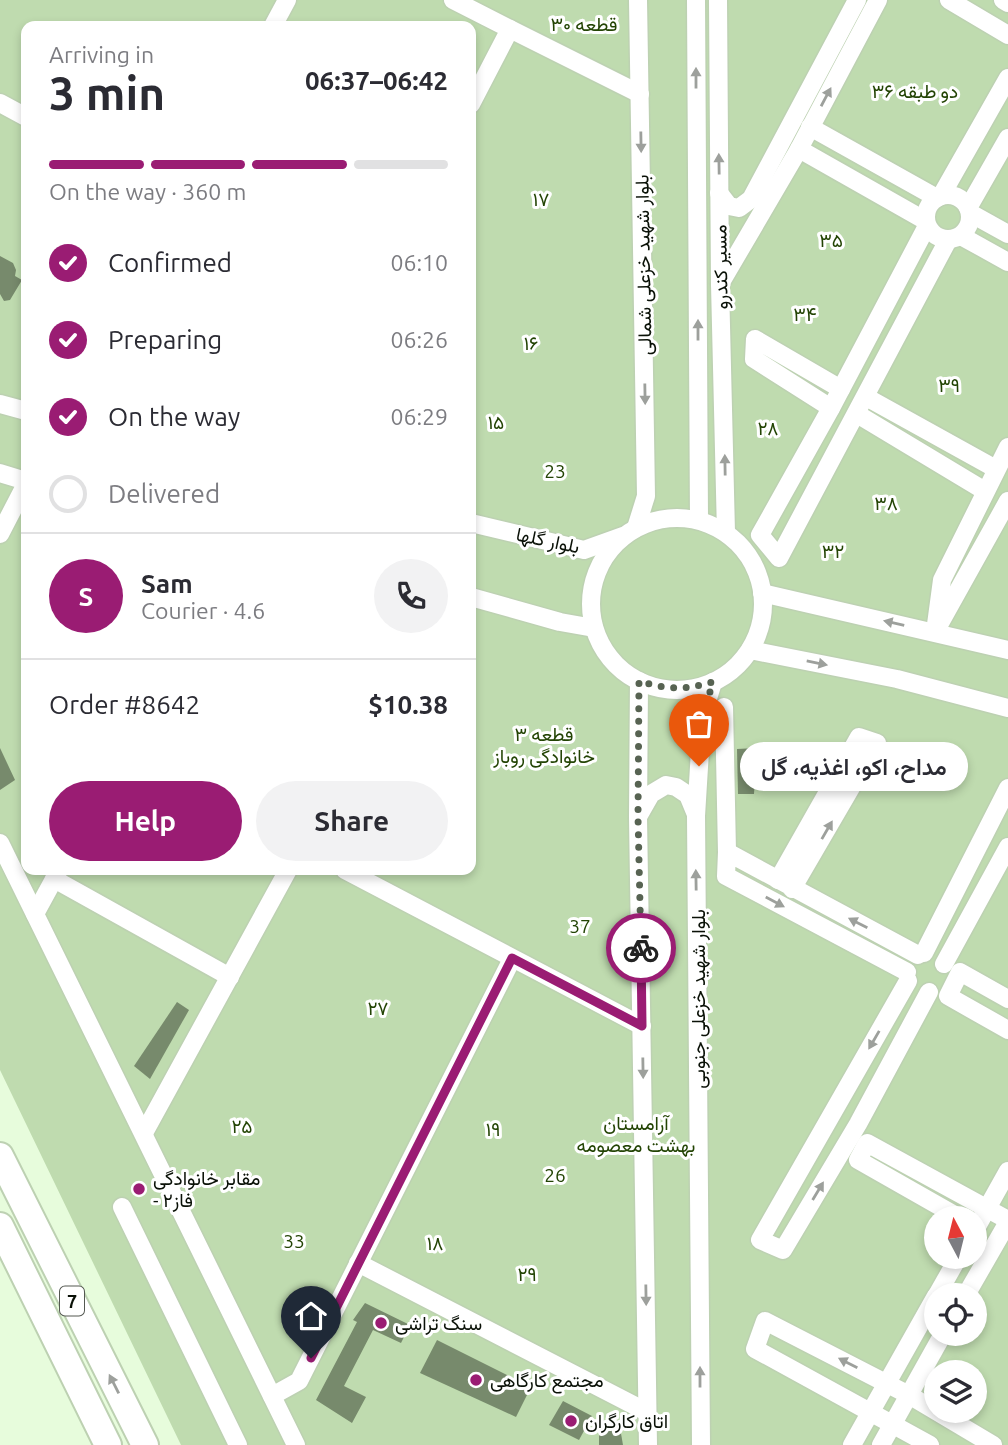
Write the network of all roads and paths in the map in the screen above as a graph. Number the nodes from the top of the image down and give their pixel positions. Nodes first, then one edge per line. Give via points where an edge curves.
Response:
1 (287, 0) edge
2 (453, 0) edge
3 (638, 0) edge
4 (696, 0) edge
5 (718, 0) edge
6 (857, 0) edge
7 (878, 0) edge
8 (949, 0) edge
9 (1003, 0) edge
10 (1008, 3) edge
11 (276, 21) edge
12 (510, 29) junction
13 (1008, 35) edge
14 (1008, 78) edge
15 (476, 94) edge
16 (640, 94) junction
17 (0, 103) edge
18 (21, 114) edge
19 (810, 127) junction
20 (1008, 138) edge
21 (799, 149) junction
22 (719, 193) junction
23 (939, 197) junction
24 (969, 210) junction
25 (927, 223) junction
26 (1008, 234) edge
27 (954, 238) junction
28 (1008, 262) edge
29 (720, 284) junction
30 (841, 388) junction
31 (866, 397) junction
32 (0, 404) edge
33 (831, 408) junction
34 (21, 410) edge
35 (856, 414) junction
36 (1008, 447) edge
37 (996, 470) junction
38 (0, 473) edge
39 (21, 480) edge
40 (985, 491) junction
41 (21, 492) edge
42 (1008, 501) edge
43 (698, 520) junction
44 (476, 530) edge
45 (630, 532) junction
46 (726, 533) junction
47 (0, 534) edge
48 (762, 593) junction
49 (476, 598) edge
50 (594, 628) junction
51 (934, 632) junction
52 (750, 650) junction
53 (1008, 650) edge
54 (639, 681) junction
55 (713, 682) junction
56 (724, 707) dead end
57 (1008, 708) edge
58 (1008, 788) edge
59 (696, 816) junction
60 (638, 817) junction
61 (0, 843) edge
62 (1008, 847) edge
63 (727, 852) junction
64 (57, 875) edge
65 (285, 875) edge
66 (354, 875) edge
67 (785, 885) junction
68 (35, 914) junction
69 (921, 954) junction
70 (512, 958) junction
71 (944, 964) junction
72 (907, 976) junction
73 (230, 977) junction
74 (929, 992) junction
75 (1008, 999) edge
76 (642, 1026) junction
77 (1008, 1030) edge
78 (144, 1133) junction
79 (0, 1156) edge
80 (1008, 1171) edge
81 (939, 1206) edge
82 (982, 1206) edge
83 (122, 1207) dead end
84 (987, 1209) joint
85 (1008, 1221) edge
86 (0, 1226) edge
87 (987, 1233) edge
88 (1003, 1242) edge
89 (358, 1263) junction
90 (974, 1283) edge
91 (924, 1319) edge
92 (936, 1346) edge
93 (887, 1384) junction
94 (909, 1395) junction
95 (272, 1396) junction
96 (871, 1411) junction
97 (647, 1412) junction
98 (892, 1424) junction
99 (108, 1445) edge
100 (145, 1445) edge
101 (238, 1445) edge
102 (296, 1445) edge
103 (648, 1445) edge
104 (701, 1445) edge
105 (852, 1445) edge
106 (881, 1445) edge
107 (930, 1445) edge
108 (993, 1445) edge

1 - 11 lane
2 - 12 lane
3 - 16 lane, بلوار شهید خزعلی شمالی
43 -> 4 lane
22 -> 5 lane, مسیر کندرو
6 - 22 lane via 751,200 739,208 729,206
19 -> 7 lane
8 - 13 lane
9 - 10 lane
12 - 15 lane
12 - 16 lane
14 - 23 lane
16 -> 45 lane, بلوار شهید خزعلی شمالی via 646,496
17 - 18 lane
19 - 21 lane
19 - 23 lane
20 - 24 lane
21 - 25 lane
21 - 29 lane
22 - 29 lane, مسیر کندرو
23 - 24 lane via 952,195
23 - 25 lane via 926,212
24 - 26 lane
24 - 27 lane via 969,226
25 - 27 lane via 932,233
25 - 30 lane
27 - 28 lane
27 - 31 lane
46 -> 29 lane, مسیر کندرو
30 - 33 lane
30 - 33 lane via 755,339 754,359
31 - 35 lane
31 - 37 lane
32 - 34 lane
33 - 35 lane via 760,535 779,558
35 - 40 lane
36 - 37 lane
37 - 40 lane
38 - 39 lane
40 - 51 lane via 942,580
41 - 47 lane
42 - 51 lane
43 - 45 lane via 656,520
43 - 46 lane
44 - 45 lane, بلوار گلها via 584,550
45 - 50 lane via 601,562 591,594
46 - 48 lane via 747,554
51 -> 48 lane
48 - 52 lane via 758,632
49 - 50 lane
50 - 54 lane via 604,650
51 - 53 lane
52 - 55 lane
52 -> 57 lane via 897,679
54 - 55 lane via 663,689 689,689
54 - 60 lane
55 - 59 lane, بلوار شهید خزعلی جنوبی via 702,718
56 - 63 lane
58 - 69 lane
59 - 60 lane via 688,795 666,785 651,794
104 -> 59 lane, بلوار شهید خزعلی جنوبی
60 - 76 lane
61 - 68 lane
62 - 71 lane
63 - 67 lane
63 -> 72 lane via 726,876
64 - 68 lane
64 - 73 lane
65 - 73 lane
66 - 70 lane
67 -> 67 lane via 877,743 859,737
69 -> 67 lane
68 - 78 lane
69 - 71 lane via 936,955
69 - 72 lane via 913,958
70 - 76 lane
70 - 89 lane
71 - 74 lane via 946,976 940,987
72 - 74 lane via 917,990
72 -> 74 lane via 760,1240 783,1250
73 - 78 lane
75 - 77 lane via 960,972 948,996
76 -> 97 lane
78 - 95 lane
100 -> 79 highway, 7
80 - 84 lane
81 - 82 lane via 858,1160 867,1143
83 - 101 lane
84 - 85 lane
85 - 88 lane
86 - 99 highway, 7
87 - 88 lane
88 - 90 lane
89 - 95 lane via 299,1381
89 - 97 lane
91 - 93 lane
92 - 94 lane
93 - 94 lane
93 - 96 lane
93 -> 96 lane via 765,1321 755,1349
94 - 98 lane
94 - 108 lane
95 - 102 lane
96 - 98 lane
96 - 105 lane
97 - 103 lane
98 - 106 lane
98 - 107 lane

